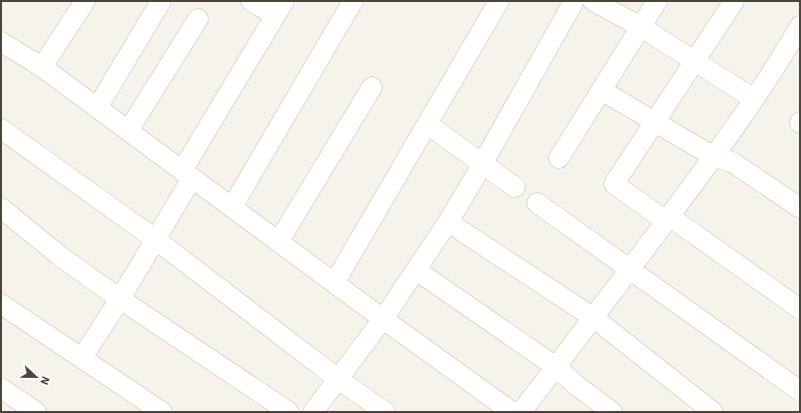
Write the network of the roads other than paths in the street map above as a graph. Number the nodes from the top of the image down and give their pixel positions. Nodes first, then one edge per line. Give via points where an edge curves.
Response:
1 (161, 1) edge
2 (251, 1) edge
3 (353, 1) edge
4 (499, 1) edge
5 (574, 1) edge
6 (593, 1) edge
7 (657, 1) edge
8 (734, 1) edge
9 (83, 2) edge
10 (279, 8) edge
11 (198, 18) dead end
12 (800, 26) edge
13 (641, 27) junction
14 (1, 42) edge
15 (695, 61) junction
16 (42, 67) junction
17 (372, 87) dead end
18 (601, 90) junction
19 (754, 99) junction
20 (97, 108) junction
21 (655, 123) junction
22 (427, 124) junction
23 (1, 129) edge
24 (128, 131) junction
25 (714, 157) junction
26 (559, 158) dead end
27 (482, 164) junction
28 (187, 174) junction
29 (515, 187) dead end
30 (537, 203) dead end
31 (232, 207) junction
32 (1, 208) edge
33 (800, 208) edge
34 (668, 219) junction
35 (448, 222) junction
36 (155, 239) junction
37 (279, 241) junction
38 (416, 270) junction
39 (630, 270) junction
40 (335, 282) junction
41 (120, 298) junction
42 (1, 304) edge
43 (800, 309) edge
44 (594, 318) junction
45 (383, 319) junction
46 (82, 358) junction
47 (556, 367) junction
48 (338, 379) junction
49 (1, 388) edge
50 (800, 391) edge
51 (604, 410) edge
52 (36, 412) edge
53 (162, 412) edge
54 (289, 412) edge
55 (313, 412) edge
56 (385, 412) edge
57 (512, 412) edge
58 (521, 412) edge
59 (713, 412) edge

1 - 20 street
2 - 10 street
3 - 31 street
4 - 22 street
5 - 27 street
6 - 13 street
7 - 13 street
8 - 15 street
9 - 16 street
10 - 28 street
11 - 24 street
12 - 19 street
13 - 15 street
13 - 18 street
14 - 16 street
15 - 19 street
15 - 21 street
16 - 20 street
17 - 37 street
18 - 21 street
18 - 26 street
19 - 25 street
20 - 24 street
21 - 25 street
21 - 34 street via 614,184
22 - 27 street
22 - 40 street
23 - 36 street
24 - 28 street
25 - 33 street via 732,162
25 - 34 street
27 - 29 street
27 - 35 street
28 - 31 street
28 - 36 street
30 - 39 street
31 - 37 street
32 - 41 street via 60,256
34 - 39 street
34 - 43 street
35 - 38 street
35 - 44 street
36 - 41 street
36 - 48 street
37 - 40 street
38 - 45 street
38 - 47 street
39 - 44 street
39 - 50 street
40 - 45 street
41 - 46 street
41 - 54 street
42 - 46 street
44 - 47 street
44 - 59 street
45 - 48 street
45 - 57 street
46 - 53 street
47 - 51 street
47 - 58 street
48 - 55 street
48 - 56 street
49 - 52 street

